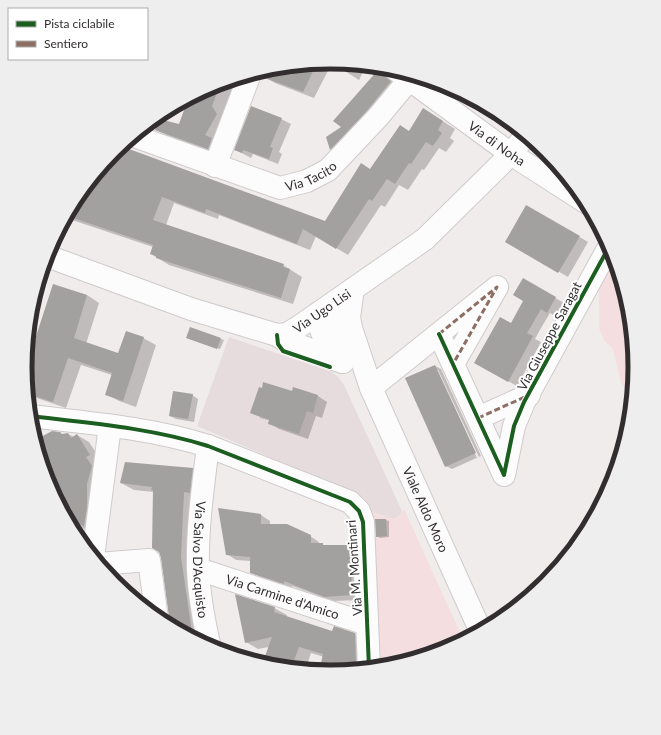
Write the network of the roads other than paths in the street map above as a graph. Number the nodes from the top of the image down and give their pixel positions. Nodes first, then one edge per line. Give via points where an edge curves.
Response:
1 (403, 78) edge
2 (247, 81) edge
3 (416, 82) edge
4 (140, 138) edge
5 (522, 139) edge
6 (511, 154) junction
7 (215, 166) junction
8 (573, 194) edge
9 (606, 253) edge
10 (53, 258) edge
11 (353, 289) junction
12 (318, 314) junction
13 (439, 334) junction
14 (277, 335) junction
15 (353, 361) junction
16 (453, 364) junction
17 (371, 388) junction
18 (528, 395) junction
19 (37, 417) edge
20 (478, 418) junction
21 (110, 426) junction
22 (208, 446) junction
23 (93, 548) edge
24 (106, 563) edge
25 (198, 569) junction
26 (156, 609) edge
27 (367, 624) junction
28 (479, 627) edge
29 (208, 640) edge
30 (369, 663) edge

1 - 7 street, Via Tacito via 328,170 307,181 280,188
2 - 7 street
3 - 6 street, Via di Noha
4 - 7 street, Via Tacito
5 - 6 street, Via Ugo Lisi
6 - 8 street, Via di Noha
6 - 11 street, Via Ugo Lisi via 425,239
9 - 18 street, Via Giuseppe Saragat
10 - 14 street, Via Ugo Lisi via 191,308
11 - 12 street, Via Ugo Lisi
11 - 15 street, Viale Aldo Moro via 349,317
12 - 14 street, Via Ugo Lisi via 291,332
12 - 15 street, Viale Aldo Moro via 331,320
13 - 16 street, Via Giuseppe Saragat
13 - 16 street via 497,287
13 - 17 street
14 - 15 street
15 - 17 street, Viale Aldo Moro
16 - 20 street, Via Giuseppe Saragat
17 - 28 street, Viale Aldo Moro
18 - 20 street
18 - 20 street, Via Giuseppe Saragat via 514,426 504,475
19 - 21 street, Via M. Montinari
21 - 22 street, Via M. Montinari via 185,439
21 - 23 street
22 - 25 street, Via Salvo D'Acquisto via 200,508
22 - 27 street, Via M. Montinari via 350,502 359,511 363,522
24 - 26 street via 149,560
25 - 27 street, Via Carmine d'Amico
25 - 29 street, Via Salvo D'Acquisto
27 - 30 street, Via M. Montinari

